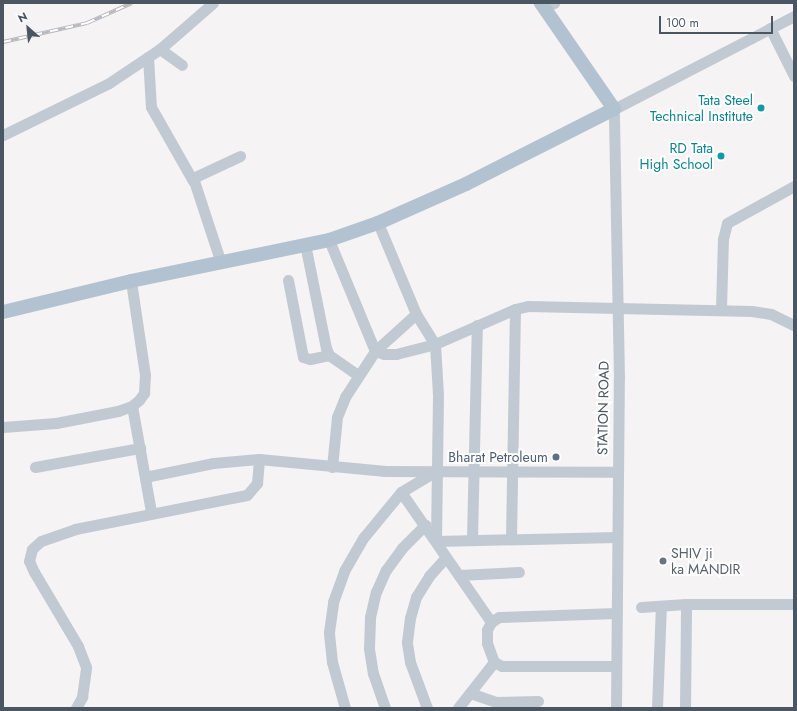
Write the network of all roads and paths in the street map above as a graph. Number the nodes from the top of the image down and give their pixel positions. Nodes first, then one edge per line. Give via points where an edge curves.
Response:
1 (213, 3) edge
2 (547, 4) edge
3 (794, 16) edge
4 (770, 28) junction
5 (160, 49) junction
6 (148, 57) junction
7 (791, 63) edge
8 (182, 65) dead end
9 (794, 76) edge
10 (614, 109) junction
11 (3, 135) edge
12 (240, 156) dead end
13 (193, 181) junction
14 (794, 186) edge
15 (378, 223) junction
16 (329, 240) junction
17 (304, 244) junction
18 (221, 263) junction
19 (288, 280) dead end
20 (131, 281) junction
21 (515, 308) junction
22 (619, 309) junction
23 (721, 309) junction
24 (3, 312) edge
25 (416, 314) junction
26 (477, 325) junction
27 (794, 325) edge
28 (435, 344) junction
29 (375, 351) junction
30 (329, 355) junction
31 (358, 375) junction
32 (132, 406) junction
33 (3, 427) edge
34 (140, 448) junction
35 (259, 459) junction
36 (35, 467) dead end
37 (332, 467) junction
38 (436, 471) junction
39 (474, 472) junction
40 (512, 472) junction
41 (617, 472) junction
42 (145, 477) junction
43 (401, 492) junction
44 (151, 512) junction
45 (424, 525) junction
46 (617, 537) junction
47 (511, 538) junction
48 (472, 540) junction
49 (436, 541) junction
50 (446, 557) junction
51 (519, 572) dead end
52 (459, 575) junction
53 (686, 604) junction
54 (794, 604) edge
55 (661, 606) junction
56 (641, 607) dead end
57 (616, 613) junction
58 (491, 622) junction
59 (494, 662) junction
60 (616, 666) junction
61 (470, 693) junction
62 (538, 701) dead end
63 (76, 708) edge
64 (345, 708) edge
65 (385, 708) edge
66 (427, 708) edge
67 (458, 708) edge
68 (616, 708) edge
69 (656, 708) edge
70 (686, 708) edge

1 - 5 street
2 - 10 main road
3 - 4 street
4 - 7 street
4 - 10 street
5 - 6 street
5 - 8 street
6 - 11 street via 109,82
6 - 13 street via 152,107
7 - 9 street
10 - 15 main road via 466,184
10 - 22 street, STATION ROAD
12 - 13 street via 197,174
13 - 18 street
14 - 23 street via 727,223 723,239
15 - 16 main road
15 - 25 street
16 - 17 main road
16 - 29 street
17 - 18 main road
17 - 30 street
18 - 20 main road
19 - 30 street via 303,357 310,359
20 - 24 main road
20 - 32 street via 146,385 142,396
21 - 22 street via 552,305
21 - 26 street
21 - 40 street
22 - 23 street
22 - 41 street, STATION ROAD
23 - 27 street via 771,314
25 - 28 street
25 - 29 street
26 - 28 street
26 - 39 street
28 - 29 street via 396,354
28 - 38 street
29 - 31 street
30 - 31 street
31 - 37 street via 337,417
32 - 33 street via 56,423
32 - 34 street
34 - 36 street
34 - 42 street
35 - 37 street
35 - 42 street via 237,459
35 - 44 street via 257,483 247,495
37 - 38 street
38 - 39 street
38 - 43 street
38 - 49 street
39 - 40 street
39 - 48 street
40 - 41 street
40 - 47 street
41 - 46 street, STATION ROAD
42 - 44 street
43 - 45 street
43 - 64 street via 364,538 344,571 333,602 329,632 332,662
44 - 63 street via 55,534 40,540 32,549 29,561 34,572 78,646 86,667 82,697
45 - 49 street
45 - 65 street via 386,570 376,592 370,616 369,648 373,674
46 - 47 street
46 - 57 street, STATION ROAD
47 - 48 street
48 - 49 street
49 - 50 street
50 - 52 street
50 - 66 street via 423,587 410,618 407,642 410,662
51 - 52 street
52 - 58 street
53 - 54 street
53 - 55 street
53 - 70 street
55 - 56 street
55 - 69 street
57 - 58 street via 509,615
57 - 60 street, STATION ROAD
58 - 59 street via 487,630 487,643
59 - 60 street via 517,667
59 - 61 street
60 - 68 street, STATION ROAD
61 - 62 street via 496,702
61 - 67 street

